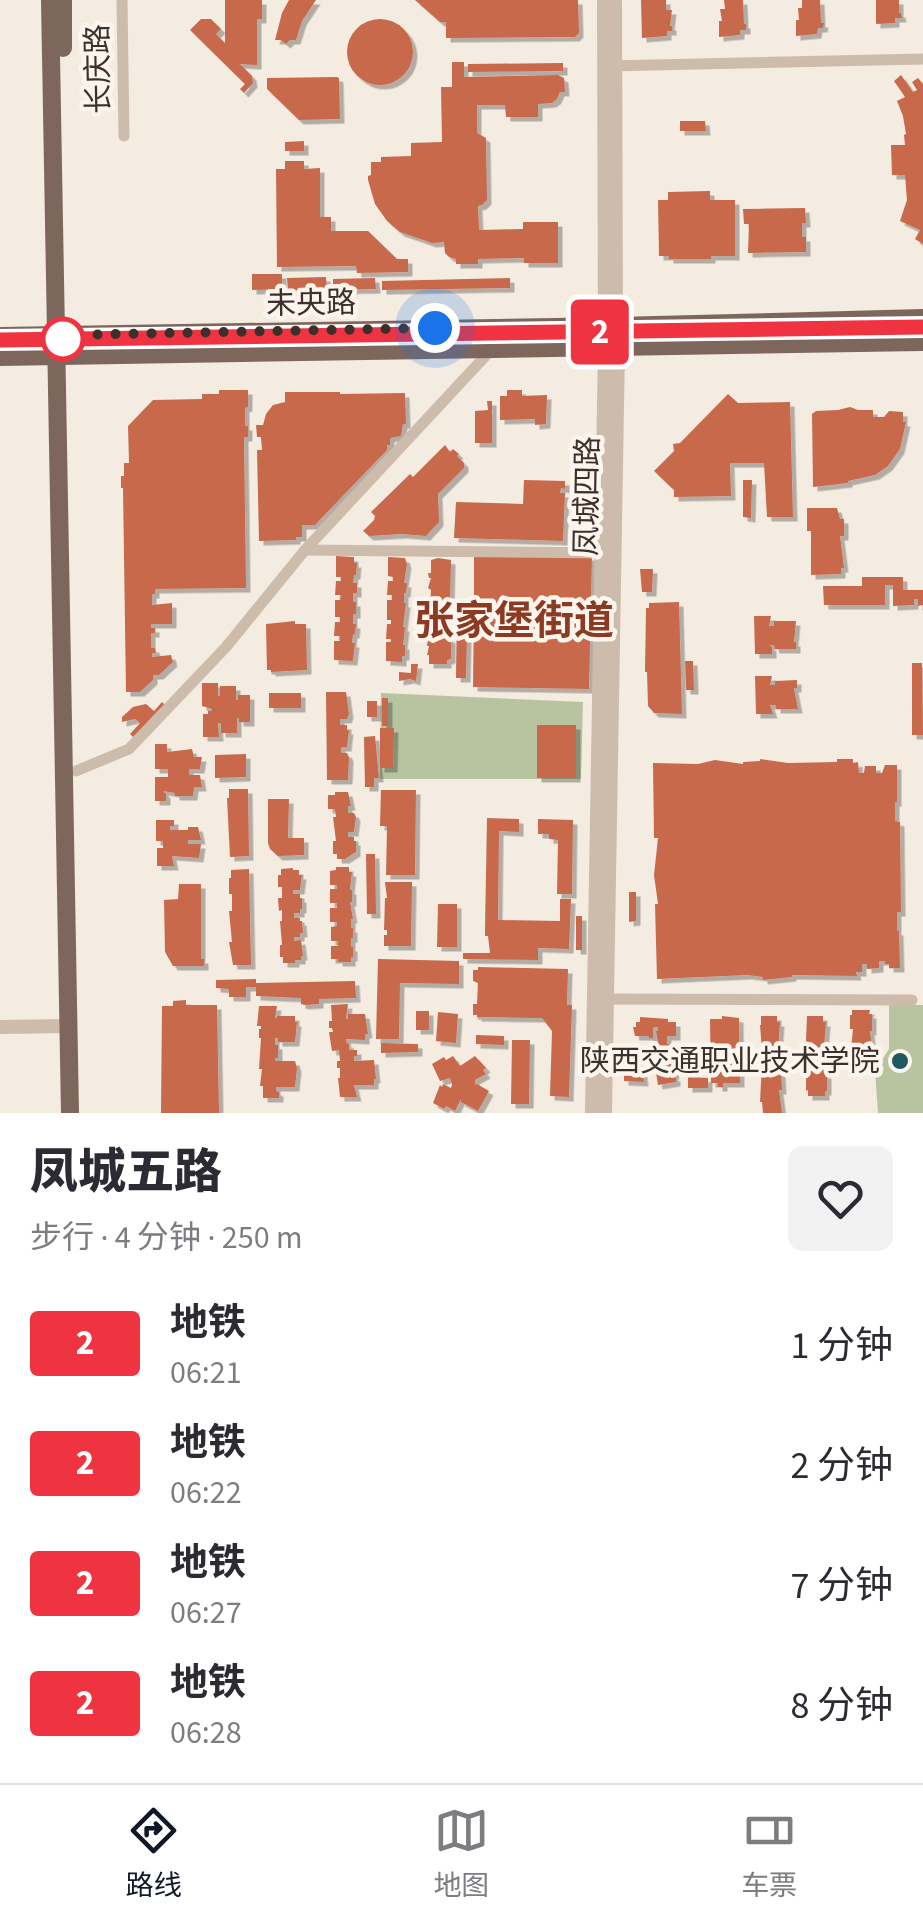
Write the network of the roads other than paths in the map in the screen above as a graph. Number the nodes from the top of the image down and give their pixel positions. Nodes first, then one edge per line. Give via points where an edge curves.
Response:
1 (50, 0) edge
2 (63, 0) edge
3 (122, 0) edge
4 (604, 0) edge
5 (615, 0) edge
6 (923, 60) edge
7 (611, 66) junction
8 (124, 136) dead end
9 (923, 318) edge
10 (610, 326) junction
11 (62, 335) junction
12 (0, 336) edge
13 (923, 342) edge
14 (612, 347) junction
15 (491, 350) junction
16 (63, 357) junction
17 (0, 358) edge
18 (305, 550) junction
19 (607, 553) junction
20 (76, 772) junction
21 (601, 999) junction
22 (912, 1000) dead end
23 (68, 1026) junction
24 (0, 1027) edge
25 (70, 1113) edge
26 (80, 1113) edge
27 (592, 1113) edge
28 (605, 1113) edge

1 - 11 main road
2 - 11 main road
3 - 8 street, 长庆路
4 - 7 street, 凤城四路
5 - 7 street, 凤城四路
6 - 7 street
7 - 10 street, 凤城四路
9 - 10 main road, 未央路
10 - 11 main road, 未央路
10 - 14 street, 凤城四路
11 - 12 main road, 未央路
11 - 16 main road
13 - 14 main road, 未央路
14 - 15 main road, 未央路
14 - 19 street, 凤城四路
15 - 16 main road, 未央路
15 - 18 street
16 - 17 main road, 未央路
16 - 20 main road
16 - 23 main road
18 - 19 street
18 - 20 street via 226,647 129,748
19 - 21 street, 凤城四路
20 - 26 main road
21 - 22 street
21 - 27 street, 凤城四路
21 - 28 street, 凤城四路
23 - 24 street
23 - 25 main road

